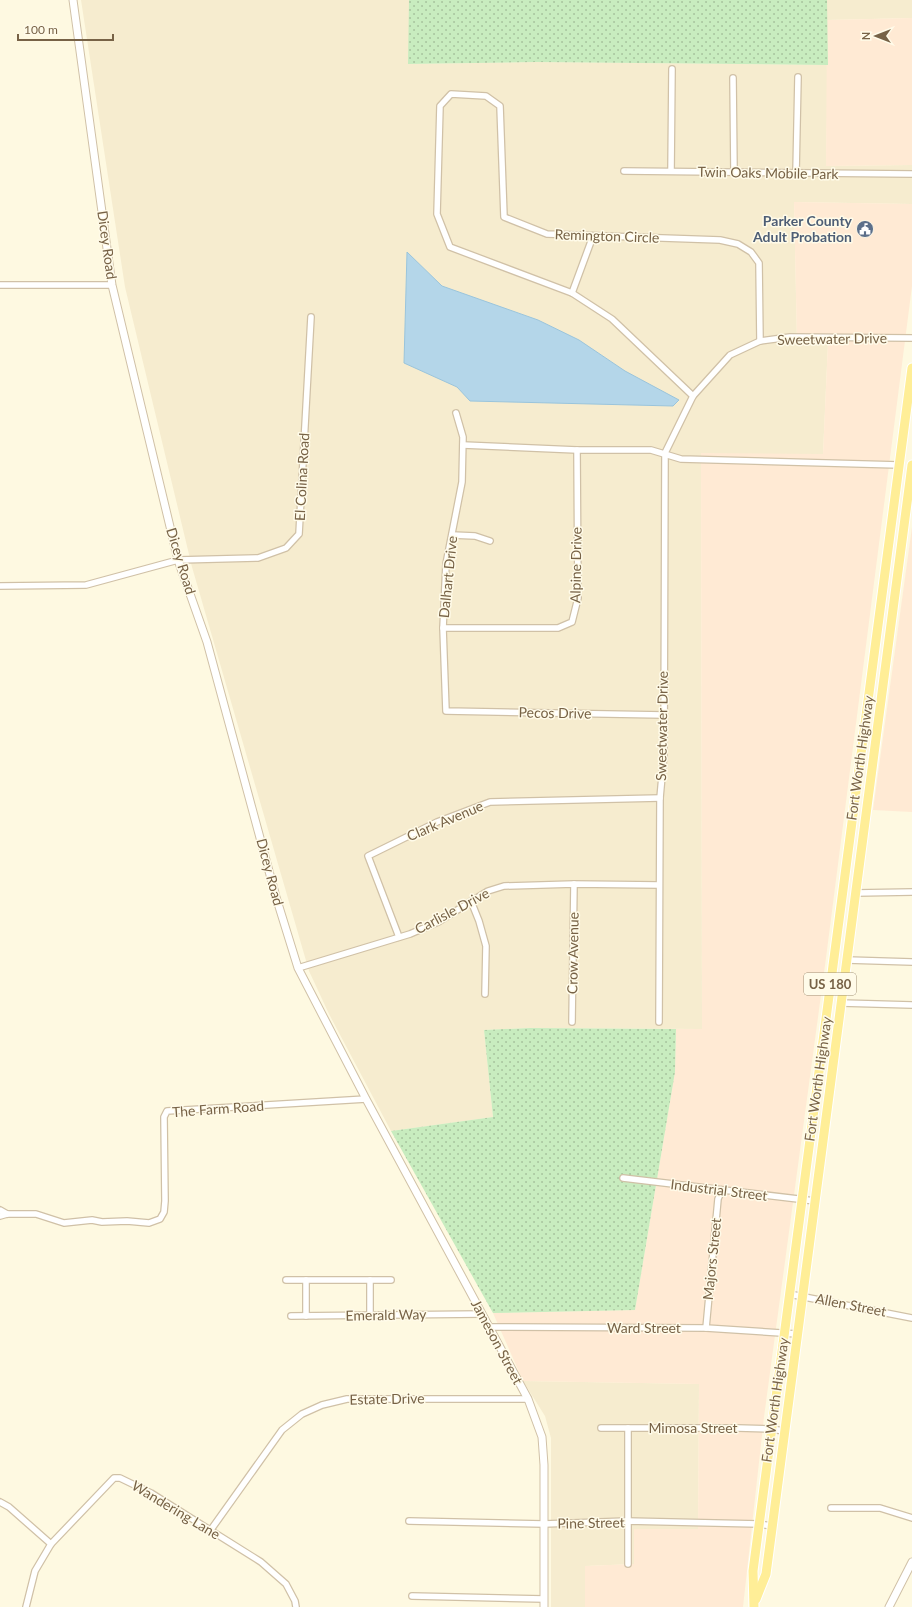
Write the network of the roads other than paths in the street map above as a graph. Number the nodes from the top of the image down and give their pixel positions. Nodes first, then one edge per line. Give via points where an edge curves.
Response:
1 (73, 0) edge
2 (672, 69) dead end
3 (798, 77) dead end
4 (733, 78) dead end
5 (624, 171) dead end
6 (671, 171) junction
7 (734, 172) junction
8 (796, 173) junction
9 (912, 174) edge
10 (593, 236) junction
11 (0, 285) edge
12 (112, 285) junction
13 (572, 293) junction
14 (311, 317) dead end
15 (912, 338) edge
16 (760, 341) junction
17 (912, 368) edge
18 (692, 396) junction
19 (456, 413) dead end
20 (463, 445) junction
21 (577, 450) junction
22 (665, 453) junction
23 (899, 465) junction
24 (912, 466) edge
25 (892, 519) junction
26 (905, 520) junction
27 (452, 535) junction
28 (490, 541) dead end
29 (178, 560) junction
30 (0, 586) edge
31 (881, 596) junction
32 (894, 598) junction
33 (443, 628) junction
34 (446, 711) joint
35 (664, 715) junction
36 (864, 725) junction
37 (878, 726) junction
38 (660, 798) junction
39 (574, 884) junction
40 (659, 885) junction
41 (912, 892) edge
42 (856, 893) junction
43 (471, 901) junction
44 (838, 926) junction
45 (851, 928) junction
46 (399, 937) junction
47 (847, 960) junction
48 (912, 962) edge
49 (298, 968) junction
50 (485, 994) dead end
51 (841, 1003) junction
52 (912, 1005) edge
53 (572, 1022) dead end
54 (658, 1022) dead end
55 (822, 1046) junction
56 (835, 1047) junction
57 (366, 1099) junction
58 (623, 1178) dead end
59 (722, 1190) junction
60 (802, 1200) junction
61 (815, 1201) junction
62 (0, 1210) edge
63 (7, 1214) junction
64 (0, 1216) edge
65 (286, 1280) dead end
66 (306, 1280) junction
67 (370, 1280) junction
68 (391, 1280) dead end
69 (789, 1294) junction
70 (802, 1296) junction
71 (482, 1314) junction
72 (370, 1315) junction
73 (291, 1316) dead end
74 (306, 1316) junction
75 (912, 1318) edge
76 (490, 1327) junction
77 (706, 1328) junction
78 (784, 1332) junction
79 (797, 1334) junction
80 (528, 1399) junction
81 (601, 1428) dead end
82 (628, 1428) junction
83 (771, 1429) junction
84 (784, 1431) junction
85 (0, 1502) edge
86 (831, 1508) dead end
87 (912, 1518) edge
88 (409, 1521) dead end
89 (627, 1521) junction
90 (544, 1524) junction
91 (759, 1524) junction
92 (772, 1526) junction
93 (210, 1531) junction
94 (51, 1544) junction
95 (912, 1562) edge
96 (628, 1564) dead end
97 (412, 1596) dead end
98 (544, 1599) junction
99 (755, 1604) edge
100 (26, 1607) edge
101 (296, 1607) edge
102 (544, 1607) edge
103 (889, 1607) edge

1 - 12 street, Dicey Road
2 - 6 street
3 - 8 street
4 - 7 street
5 - 6 street, Twin Oaks Mobile Park
6 - 7 street, Twin Oaks Mobile Park
7 - 8 street, Twin Oaks Mobile Park
8 - 9 street, Twin Oaks Mobile Park
10 - 13 street
10 - 13 street, Remington Circle via 547,234 504,216 500,106 486,96 451,94 440,106 437,214 450,247
10 - 16 street, Remington Circle via 720,240 738,244 751,252 759,263
11 - 12 street
12 - 29 street, Dicey Road
13 - 18 street, Remington Circle via 612,319
14 - 29 street, El Colina Road via 299,534 286,548 258,558
15 - 16 street, Sweetwater Drive via 790,337
16 - 18 street, Sweetwater Drive via 730,355
17 - 23 main road, Fort Worth Highway / US 180
18 - 22 street, Sweetwater Drive
19 - 20 street, Dalhart Drive
20 - 21 street
20 - 27 street, Dalhart Drive via 462,482
21 - 22 street via 651,450
21 - 33 street, Alpine Drive via 578,598 572,622 558,628
22 - 23 street via 681,459
22 - 35 street, Sweetwater Drive
23 - 25 main road, Fort Worth Highway / US 180
24 - 26 main road, Fort Worth Highway / US 180
25 - 26 main road
25 - 31 main road, Fort Worth Highway / US 180
26 - 32 main road, Fort Worth Highway / US 180
27 - 28 street via 475,536
27 - 33 street, Dalhart Drive via 446,564
29 - 30 street, El Colina Road via 86,585
29 - 49 street, Dicey Road via 207,642 276,897
31 - 32 main road
31 - 36 main road, Fort Worth Highway / US 180
32 - 37 main road, Fort Worth Highway / US 180
33 - 34 street, Dalhart Drive
34 - 35 street, Pecos Drive
35 - 38 street, Sweetwater Drive
36 - 37 main road
36 - 44 main road, Fort Worth Highway / US 180
37 - 42 main road, Fort Worth Highway / US 180
38 - 40 street, Sweetwater Drive
38 - 46 street, Clark Avenue via 490,802 437,822 368,856
39 - 40 street, Carlisle Drive
39 - 43 street, Carlisle Drive via 504,886 488,891
39 - 53 street, Crow Avenue
40 - 54 street, Sweetwater Drive
41 - 42 street
42 - 45 main road, Fort Worth Highway / US 180
43 - 46 street, Carlisle Drive via 438,922
43 - 50 street via 486,946
44 - 45 main road
44 - 55 main road, Fort Worth Highway / US 180
45 - 47 main road, Fort Worth Highway / US 180
46 - 49 street, Carlisle Drive
47 - 48 street
47 - 51 main road, Fort Worth Highway / US 180
49 - 57 street, Dicey Road
51 - 52 street
51 - 56 main road, Fort Worth Highway / US 180
55 - 56 main road
55 - 60 main road, Fort Worth Highway / US 180
56 - 61 main road, Fort Worth Highway / US 180
57 - 63 street, The Farm Road via 167,1111 164,1117 164,1212 160,1219 154,1222 64,1222 36,1214
57 - 71 street, Jameson Street
58 - 59 street, Industrial Street
59 - 60 street, Industrial Street
59 - 77 street, Majors Street via 718,1199
60 - 61 street, Industrial Street
60 - 69 main road, Fort Worth Highway / US 180
61 - 70 main road, Fort Worth Highway / US 180
62 - 63 street, The Farm Road
63 - 64 street, The Farm Road
65 - 66 street
66 - 67 street
66 - 74 street
67 - 68 street
67 - 72 street
69 - 70 street, Allen Street
69 - 78 main road, Fort Worth Highway / US 180
70 - 75 street, Allen Street
70 - 79 main road, Fort Worth Highway / US 180
71 - 72 street, Emerald Way
71 - 76 street, Jameson Street
72 - 74 street, Emerald Way
73 - 74 street, Emerald Way
76 - 77 street, Ward Street
76 - 80 street, Jameson Street
77 - 78 street, Ward Street
78 - 79 street, Ward Street
78 - 83 main road, Fort Worth Highway / US 180
79 - 84 main road, Fort Worth Highway / US 180
80 - 90 street, Jameson Street via 542,1437
80 - 93 street, Estate Drive via 347,1398 322,1405 302,1414 282,1430
81 - 82 street, Mimosa Street
82 - 83 street, Mimosa Street
82 - 89 street
83 - 84 street, Mimosa Street
83 - 91 main road, Fort Worth Highway / US 180
84 - 92 main road, Fort Worth Highway / US 180
85 - 94 street via 10,1507
86 - 87 street via 880,1508
88 - 90 street, Pine Street
89 - 90 street, Pine Street
89 - 91 street, Pine Street
89 - 96 street
90 - 98 street, Jameson Street
91 - 92 street, Pine Street
91 - 99 main road, Fort Worth Highway / US 180 via 753,1571
92 - 99 main road, Fort Worth Highway / US 180 via 766,1574
93 - 94 street, Wandering Lane via 151,1493 120,1478 114,1478
93 - 101 street, Wandering Lane via 261,1562 276,1575 286,1584
94 - 100 street, Wandering Lane via 35,1571
95 - 103 street
97 - 98 street
98 - 102 street, Jameson Street

